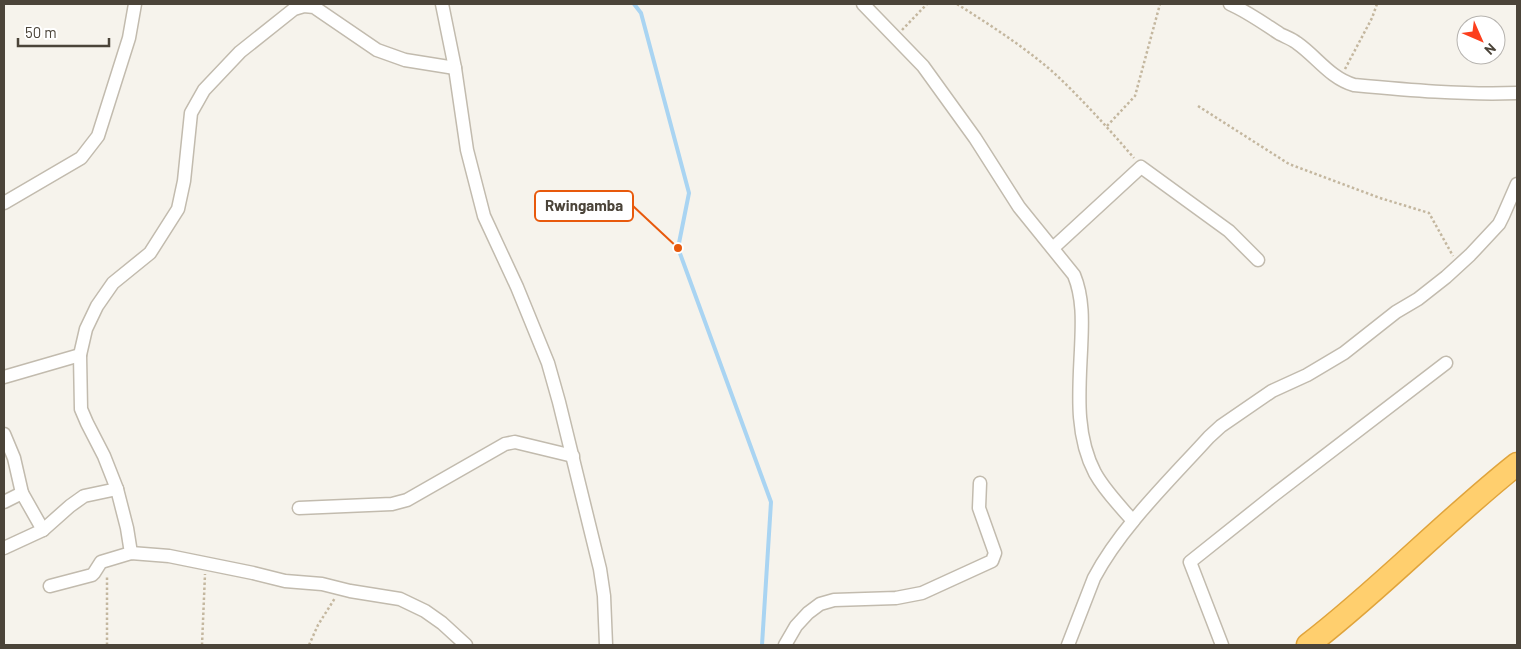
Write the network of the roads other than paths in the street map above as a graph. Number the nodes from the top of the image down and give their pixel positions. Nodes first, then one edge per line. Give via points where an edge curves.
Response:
1 (135, 4) edge
2 (442, 4) edge
3 (863, 4) edge
4 (1230, 4) edge
5 (455, 68) junction
6 (1517, 93) edge
7 (1517, 184) edge
8 (4, 204) edge
9 (1053, 248) junction
10 (1258, 260) dead end
11 (80, 355) junction
12 (1446, 363) dead end
13 (4, 378) edge
14 (4, 434) edge
15 (573, 456) junction
16 (1517, 464) edge
17 (980, 483) dead end
18 (117, 489) junction
19 (22, 494) junction
20 (4, 502) edge
21 (299, 508) dead end
22 (1133, 521) junction
23 (43, 530) junction
24 (4, 548) edge
25 (131, 553) junction
26 (50, 586) dead end
27 (466, 645) edge
28 (606, 645) edge
29 (785, 645) edge
30 (1068, 645) edge
31 (1222, 645) edge
32 (1308, 645) edge

1 - 8 street via 129,38 98,136 82,158
2 - 5 street
3 - 9 street via 923,66 1019,206
4 - 6 street via 1297,43 1339,79 1354,85 1484,94
5 - 11 street via 405,60 377,50 314,7 294,9 240,52 204,90 191,113 178,209 150,253 113,283 97,306 86,329
5 - 15 street via 467,150 484,216 548,363
7 - 22 street via 1504,216 1459,265 1344,353 1307,375 1272,390 1221,426
9 - 10 street via 1142,167 1229,231
9 - 22 street via 1074,275 1078,286 1082,334 1078,402 1088,454 1096,475
11 - 13 street
11 - 18 street via 81,409
12 - 31 street via 1190,562
14 - 19 street via 14,458
15 - 21 street via 515,442 505,444 407,500 392,504
15 - 28 street via 600,569
16 - 32 highway
17 - 29 street via 979,508 995,553 992,561 922,593 820,604 796,626
18 - 23 street via 84,496
18 - 25 street
19 - 20 street
19 - 23 street
22 - 30 street via 1099,568
23 - 24 street
25 - 26 street via 101,562 92,575
25 - 27 street via 205,562 285,581 322,584 400,600 442,623

